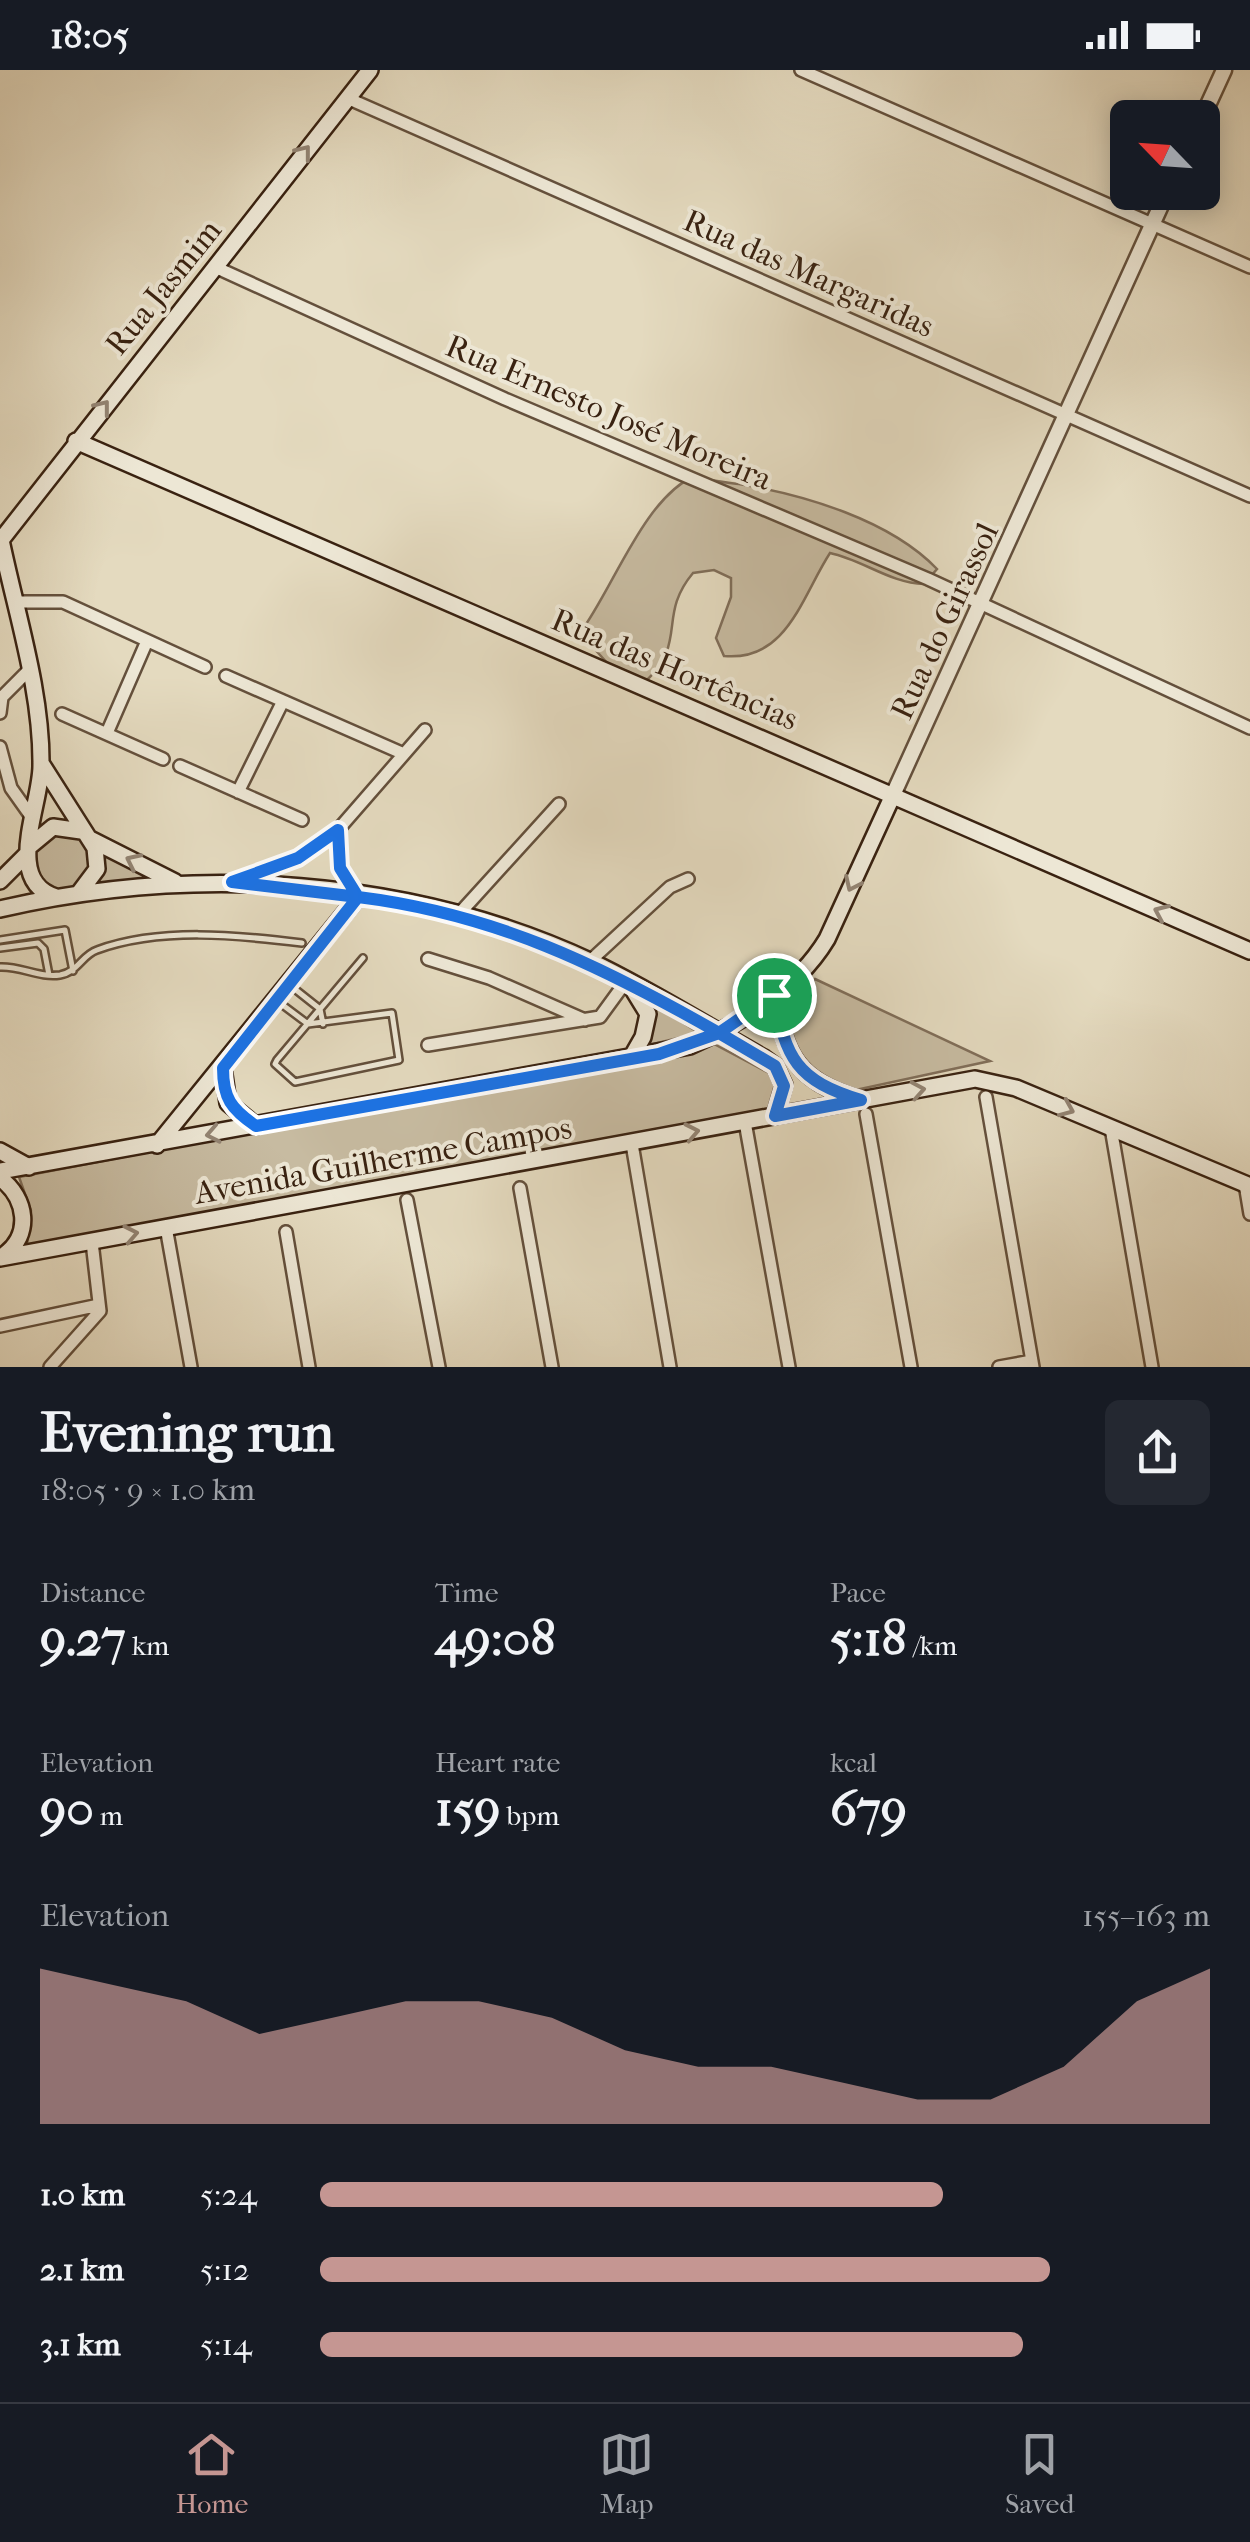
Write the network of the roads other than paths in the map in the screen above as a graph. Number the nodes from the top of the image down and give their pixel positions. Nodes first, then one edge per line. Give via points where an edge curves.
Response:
1 (370, 70) edge
2 (801, 70) edge
3 (1224, 70) edge
4 (348, 98) junction
5 (1210, 100) edge
6 (1159, 210) edge
7 (1152, 225) junction
8 (215, 267) junction
9 (1250, 267) edge
10 (1068, 416) junction
11 (76, 440) junction
12 (1250, 496) edge
13 (1, 540) edge
14 (14, 602) junction
15 (982, 606) junction
16 (148, 641) junction
17 (205, 667) dead end
18 (29, 670) junction
19 (226, 676) dead end
20 (283, 701) junction
21 (0, 714) edge
22 (62, 714) dead end
23 (1250, 728) edge
24 (424, 730) dead end
25 (107, 733) junction
26 (0, 747) edge
27 (404, 754) junction
28 (163, 759) dead end
29 (42, 764) junction
30 (180, 766) dead end
31 (238, 792) junction
32 (893, 795) junction
33 (560, 804) dead end
34 (34, 820) junction
35 (302, 820) dead end
36 (338, 830) junction
37 (86, 835) junction
38 (29, 850) junction
39 (688, 879) dead end
40 (0, 881) edge
41 (176, 882) junction
42 (232, 882) junction
43 (79, 893) junction
44 (56, 897) junction
45 (358, 897) junction
46 (0, 909) edge
47 (459, 914) junction
48 (2, 940) edge
49 (302, 944) dead end
50 (3, 948) edge
51 (1250, 951) edge
52 (363, 958) dead end
53 (428, 959) dead end
54 (590, 961) junction
55 (0, 967) edge
56 (72, 970) junction
57 (49, 975) junction
58 (627, 980) junction
59 (289, 984) junction
60 (774, 995) junction
61 (276, 1000) junction
62 (320, 1010) junction
63 (585, 1020) junction
64 (308, 1024) junction
65 (324, 1024) junction
66 (719, 1033) junction
67 (428, 1045) dead end
68 (631, 1058) junction
69 (223, 1068) junction
70 (986, 1097) dead end
71 (864, 1107) junction
72 (775, 1116) junction
73 (745, 1122) junction
74 (256, 1126) junction
75 (1112, 1128) junction
76 (632, 1144) junction
77 (157, 1146) junction
78 (8, 1165) edge
79 (1248, 1185) edge
80 (520, 1188) dead end
81 (407, 1200) dead end
82 (1250, 1214) edge
83 (166, 1227) junction
84 (286, 1232) dead end
85 (92, 1242) junction
86 (0, 1258) edge
87 (99, 1305) junction
88 (0, 1326) edge
89 (1032, 1364) edge
90 (50, 1367) edge
91 (192, 1367) edge
92 (308, 1367) edge
93 (439, 1367) edge
94 (552, 1367) edge
95 (670, 1367) edge
96 (789, 1367) edge
97 (912, 1367) edge
98 (999, 1367) edge
99 (1152, 1367) edge

1 - 4 main road, Rua Jasmim
2 - 7 street
3 - 5 street
8 -> 4 main road, Rua Jasmim
4 - 10 street, Rua das Margaridas
6 - 7 street, Rua do Girassol
7 - 9 street
7 - 10 street, Rua do Girassol
11 -> 8 main road, Rua Jasmim
8 - 15 street, Rua Ernesto José Moreira
10 - 12 street, Rua das Margaridas
10 - 15 street, Rua do Girassol
11 - 13 main road, Rua Jasmim
11 - 32 main road, Rua das Hortências
13 - 14 main road
14 - 16 street via 63,602
14 - 18 main road
15 - 23 street, Rua Ernesto José Moreira
15 - 32 street, Rua do Girassol
16 - 17 street
16 - 25 street
18 - 21 street via 2,697
18 - 29 main road
19 - 20 street
20 - 27 street
20 - 31 street
22 - 25 street
24 - 27 street
25 - 28 street
26 - 34 street via 11,788
27 - 36 street
29 - 34 main road
29 - 37 main road
30 - 31 street
31 - 35 street
51 -> 32 main road, Rua das Hortências
32 -> 60 main road, Rua do Girassol via 827,939
33 - 47 street
34 - 38 main road
36 - 42 street via 298,858
36 - 45 street via 340,868
37 - 38 main road via 52,827
41 -> 37 main road
37 - 43 main road via 97,869
38 - 40 main road
38 - 44 main road via 33,882
39 - 54 street via 674,884
41 - 42 main road
41 - 43 main road
42 - 45 main road
43 - 44 main road
44 - 46 main road
45 - 47 main road
45 - 59 main road
47 - 54 main road
48 - 50 lane
48 - 56 lane via 65,930
49 - 56 lane via 233,935 154,938 93,950
50 - 57 lane via 38,942
52 - 62 lane
53 - 63 street
54 - 58 main road
55 - 57 lane
56 - 57 lane
58 - 63 street via 600,1018
58 - 66 main road
58 - 68 main road via 648,1014
59 - 61 main road
59 - 62 lane
60 - 66 main road, Rua do Girassol
60 - 71 main road via 794,1064
61 - 64 lane
61 - 69 main road
62 - 64 lane
62 - 65 lane
63 - 67 street
64 - 65 lane
64 - 65 lane via 276,1064 295,1082 401,1059 392,1012
66 - 68 main road, Avenida Guilherme Campos
66 - 72 main road via 775,1066 784,1086
68 - 74 main road, Avenida Guilherme Campos
69 - 74 main road via 228,1103
69 - 77 main road
70 - 89 street
71 - 72 main road, Avenida Guilherme Campos
71 -> 75 main road, Avenida Guilherme Campos via 975,1080 1016,1088
71 - 97 street
72 - 73 main road, Avenida Guilherme Campos
76 -> 73 main road, Avenida Guilherme Campos
73 - 96 street
74 -> 77 main road, Avenida Guilherme Campos
75 - 79 main road
75 - 99 street
76 - 83 main road, Avenida Guilherme Campos
76 - 95 street
77 - 78 main road, Avenida Guilherme Campos
78 - 86 main road via 22,1234
79 - 82 street
80 - 94 street
81 - 93 street
85 -> 83 main road, Avenida Guilherme Campos
83 - 91 street
84 - 92 street
85 - 86 main road, Avenida Guilherme Campos
85 - 87 street
87 - 88 street
87 - 90 street
89 - 98 street

